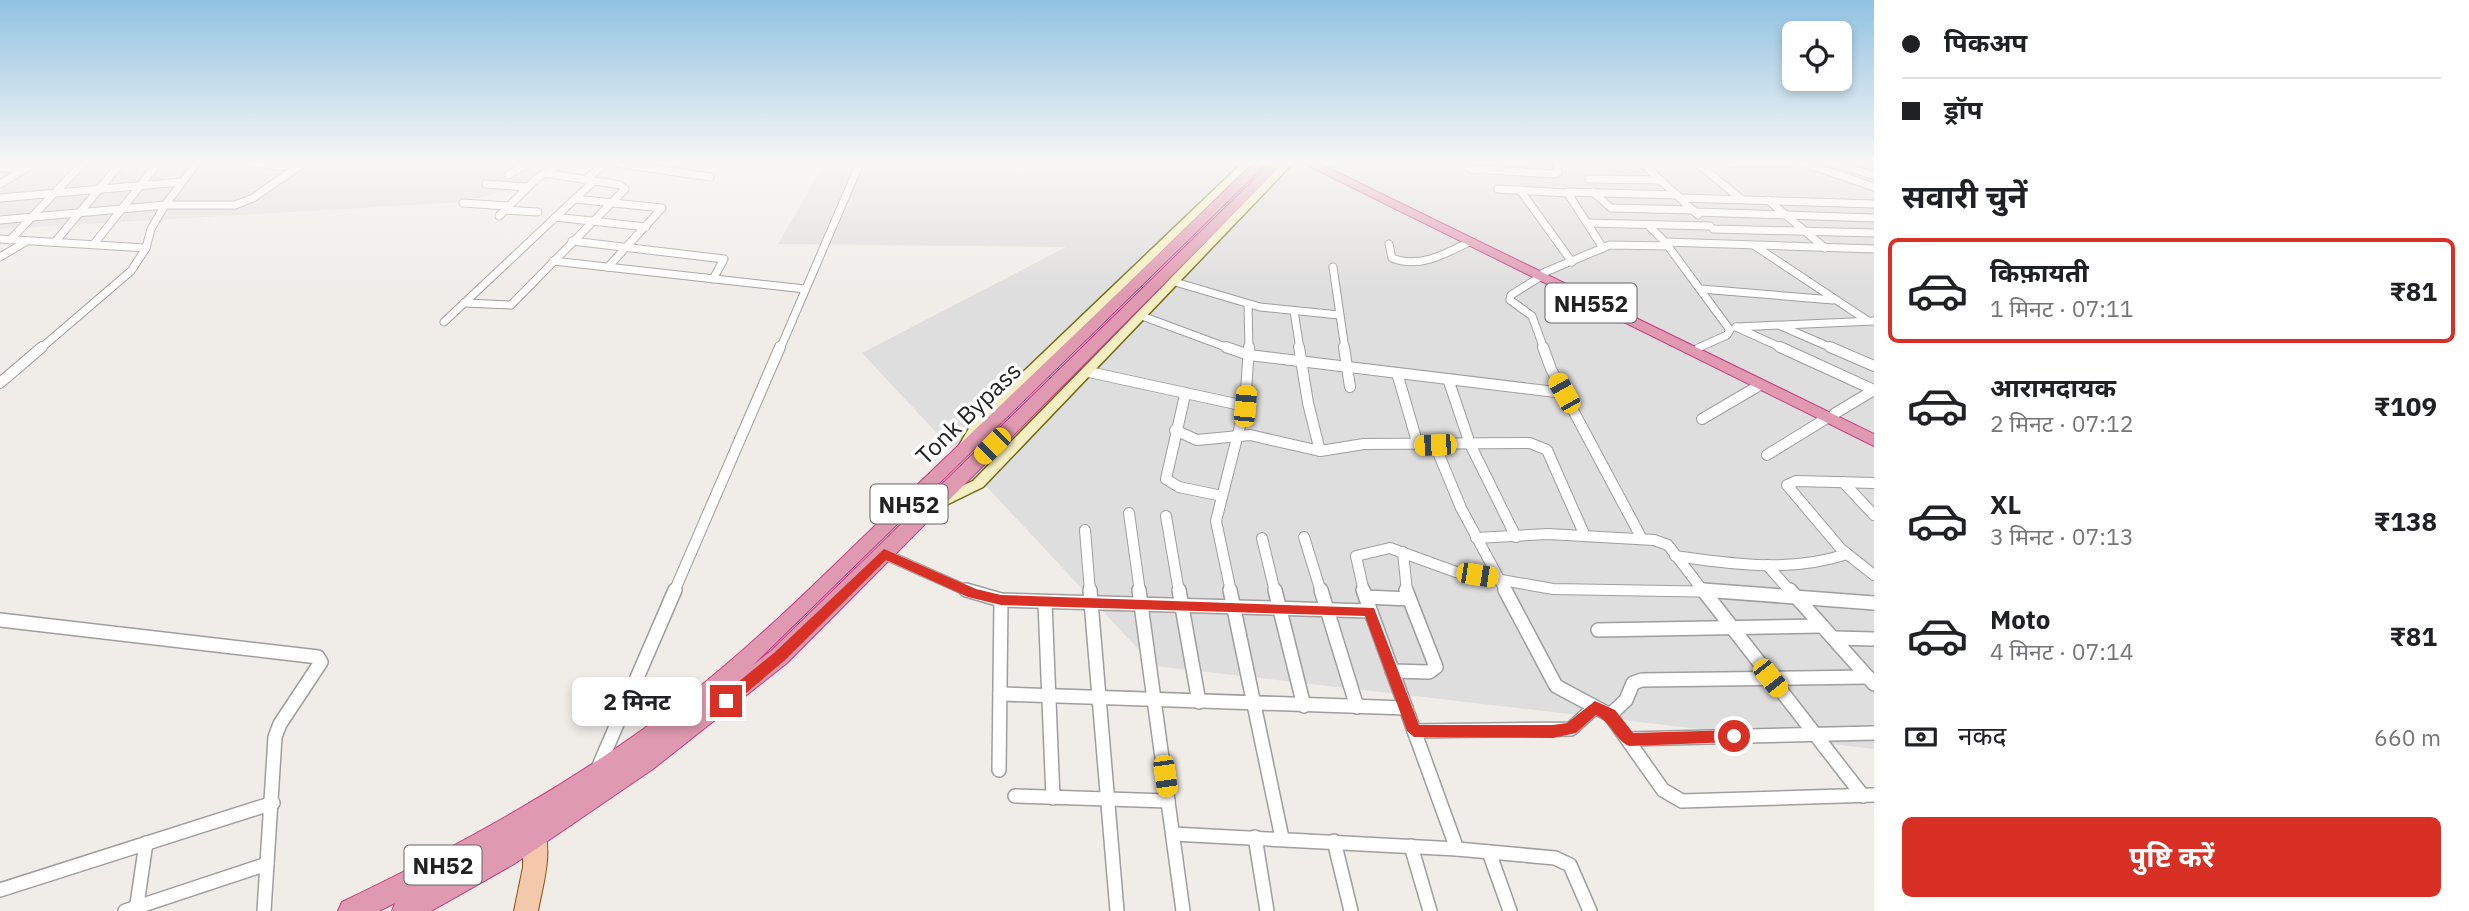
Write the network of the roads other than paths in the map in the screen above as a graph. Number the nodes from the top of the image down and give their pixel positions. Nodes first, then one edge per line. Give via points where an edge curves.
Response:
1 (165, 205) edge
2 (42, 206) edge
3 (85, 206) edge
4 (125, 206) edge
5 (158, 206) edge
6 (472, 206) edge
7 (509, 206) edge
8 (568, 206) edge
9 (609, 206) edge
10 (637, 206) edge
11 (841, 206) edge
12 (1203, 206) edge
13 (1217, 206) edge
14 (1241, 206) edge
15 (1246, 206) edge
16 (1397, 206) edge
17 (1400, 206) edge
18 (1531, 206) edge
19 (1575, 206) edge
20 (1608, 206) edge
21 (1688, 206) edge
22 (1775, 206) edge
23 (1858, 206) edge
24 (123, 208) junction
25 (504, 211) junction
26 (1694, 211) junction
27 (79, 212) junction
28 (538, 212) dead end
29 (1787, 215) junction
30 (31, 217) junction
31 (1874, 217) edge
32 (555, 218) junction
33 (0, 220) edge
34 (594, 221) junction
35 (1587, 223) junction
36 (1648, 225) junction
37 (646, 227) junction
38 (1711, 227) junction
39 (1805, 231) junction
40 (1874, 233) edge
41 (0, 239) edge
42 (10, 240) junction
43 (28, 241) junction
44 (572, 241) junction
45 (55, 242) junction
46 (1469, 242) junction
47 (94, 244) junction
48 (1389, 244) dead end
49 (1667, 244) junction
50 (1730, 246) junction
51 (1755, 246) junction
52 (625, 247) junction
53 (146, 248) junction
54 (1603, 248) junction
55 (1826, 248) junction
56 (1874, 249) edge
57 (0, 257) edge
58 (553, 261) junction
59 (1572, 262) junction
60 (608, 267) junction
61 (1333, 267) dead end
62 (1542, 275) junction
63 (713, 279) junction
64 (1175, 282) junction
65 (804, 289) junction
66 (1701, 289) junction
67 (1834, 300) junction
68 (464, 303) junction
69 (1248, 304) junction
70 (1294, 311) junction
71 (1339, 315) junction
72 (1142, 316) junction
73 (444, 322) dead end
74 (1872, 323) edge
75 (1777, 324) junction
76 (1732, 327) junction
77 (1698, 348) junction
78 (1250, 355) junction
79 (1302, 362) junction
80 (1874, 366) edge
81 (1348, 368) junction
82 (1088, 372) junction
83 (1397, 373) junction
84 (1448, 379) junction
85 (0, 383) edge
86 (1760, 386) junction
87 (1350, 387) dead end
88 (1874, 390) edge
89 (1564, 393) junction
90 (1185, 395) junction
91 (1245, 406) junction
92 (1831, 416) junction
93 (1702, 419) dead end
94 (1175, 430) junction
95 (1874, 433) edge
96 (1239, 436) junction
97 (1874, 441) edge
98 (1470, 444) junction
99 (1435, 445) junction
100 (1418, 446) junction
101 (964, 450) junction
102 (1320, 451) junction
103 (1767, 455) dead end
104 (1843, 482) junction
105 (1874, 483) edge
106 (1222, 496) junction
107 (934, 504) junction
108 (1129, 513) dead end
109 (1874, 515) edge
110 (1166, 516) dead end
111 (1085, 530) dead end
112 (1586, 536) junction
113 (1304, 537) dead end
114 (1516, 537) junction
115 (1262, 538) dead end
116 (1476, 538) junction
117 (1642, 539) junction
118 (1403, 552) junction
119 (884, 554) junction
120 (1847, 554) junction
121 (1675, 556) junction
122 (1767, 565) junction
123 (1869, 567) edge
124 (1874, 575) edge
125 (1498, 579) junction
126 (1701, 590) junction
127 (1795, 596) junction
128 (1366, 597) junction
129 (1409, 599) junction
130 (1001, 600) junction
131 (1045, 603) junction
132 (1874, 603) edge
133 (1093, 604) junction
134 (1142, 606) junction
135 (1183, 607) junction
136 (1232, 608) junction
137 (1281, 610) junction
138 (1326, 610) junction
139 (1370, 611) junction
140 (0, 620) edge
141 (1822, 626) junction
142 (1731, 629) junction
143 (1598, 630) dead end
144 (1833, 638) junction
145 (1874, 639) edge
146 (1392, 671) junction
147 (1770, 678) junction
148 (1871, 680) edge
149 (1000, 694) junction
150 (1051, 696) junction
151 (1097, 697) junction
152 (1154, 700) junction
153 (1199, 702) junction
154 (1253, 704) junction
155 (1304, 706) junction
156 (1357, 707) junction
157 (1595, 707) junction
158 (1406, 708) junction
159 (1610, 715) junction
160 (1414, 731) junction
161 (1813, 733) junction
162 (1874, 733) edge
163 (1629, 740) junction
164 (999, 770) dead end
165 (595, 775) junction
166 (1868, 795) edge
167 (1015, 796) dead end
168 (1053, 798) junction
169 (1106, 800) junction
170 (1168, 801) junction
171 (273, 803) junction
172 (534, 826) junction
173 (1173, 834) junction
174 (1255, 837) junction
175 (1282, 838) junction
176 (1334, 841) junction
177 (146, 843) junction
178 (1411, 846) junction
179 (1457, 849) junction
180 (1489, 852) junction
181 (267, 864) junction
182 (0, 890) edge
183 (132, 910) edge
184 (264, 911) edge
185 (351, 911) edge
186 (405, 911) edge
187 (526, 911) edge
188 (1117, 911) edge
189 (1183, 911) edge
190 (1267, 911) edge
191 (1351, 911) edge
192 (1430, 911) edge
193 (1510, 911) edge
194 (1590, 911) edge

1 - 53 street
2 - 30 street
3 - 27 street
4 - 24 street
5 - 24 street
6 - 25 street
7 - 25 street
8 - 32 street
9 - 34 street
10 - 37 street via 662,208
11 - 65 street
12 - 101 street via 980,421
13 - 101 highway, Tonk Bypass / NH52
14 - 107 highway, NH52
15 - 64 street
16 - 46 highway, NH552
17 - 62 highway, NH552
18 - 59 street
19 - 35 street
20 - 26 street
21 - 26 street
22 - 29 street
23 - 31 street
24 - 27 street
24 - 47 street
25 - 28 street
26 - 29 street
26 - 38 street
27 - 30 street
27 - 45 street
29 - 31 street
29 - 39 street
30 - 33 street
30 - 42 street
32 - 34 street
32 - 68 street
34 - 37 street
34 - 44 street
35 - 36 street
35 - 54 street
36 - 38 street
36 - 49 street
37 - 52 street
38 - 39 street
38 - 50 street
39 - 40 street
39 - 55 street
41 - 42 street
42 - 43 street
43 - 45 street
43 - 57 street
44 - 52 street
44 - 58 street
45 - 47 street
46 - 48 street via 1436,257 1401,261 1393,260
46 - 62 highway, NH552
47 - 53 street
49 - 50 street
49 - 54 street
49 - 66 street
50 - 51 street
51 - 55 street
51 - 67 street
52 - 60 street
52 - 63 street via 724,259
53 - 85 street via 131,271
54 - 59 street
55 - 56 street
58 - 60 street
58 - 68 street via 509,306
59 - 62 street
60 - 63 street
61 - 71 street
62 - 77 highway, NH552
62 - 86 highway, NH552
62 - 89 street via 1509,298 1532,316
63 - 65 street
64 - 69 street
64 - 72 street
65 - 165 street
66 - 67 street
66 - 76 street
67 - 74 street
68 - 73 street
69 - 70 street
69 - 78 street
70 - 71 street
70 - 79 street
71 - 81 street
72 - 78 street
72 - 82 street
74 - 75 street
75 - 76 street
75 - 80 street
76 - 77 street via 1727,335
76 - 88 street
77 - 92 highway, NH552
78 - 79 street
78 - 91 street
79 - 81 street
79 - 102 street
81 - 83 street
81 - 87 street
82 - 90 street
82 - 107 street via 978,484
83 - 84 street
83 - 100 street
84 - 89 street
84 - 98 street
86 - 92 highway, NH552
86 - 93 street
88 - 92 street
89 - 117 street
90 - 91 street
90 - 94 street
91 - 96 street
92 - 95 highway, NH552
92 - 97 highway, NH552
92 - 103 street
94 - 96 street via 1197,440
94 - 106 street via 1167,482
96 - 102 street
96 - 106 street
98 - 99 street
98 - 112 street via 1499,441 1544,447
98 - 114 street
99 - 100 street
99 - 116 street
100 - 102 street via 1364,444
101 - 165 highway, Tonk Bypass / NH52 via 726,677
104 - 105 street
104 - 109 street
104 - 120 street via 1796,481 1787,485
106 - 136 street via 1216,533
107 - 119 highway, NH52
108 - 134 street
110 - 135 street
111 - 133 street
112 - 114 street
112 - 117 street
113 - 138 street
114 - 116 street
115 - 137 street
116 - 125 street
117 - 121 street via 1661,541
118 - 125 street via 1440,568
118 - 128 street via 1379,548 1356,556
118 - 129 street via 1403,582
119 - 130 street via 973,593
119 - 172 highway, NH52 via 779,657 692,730 606,793
120 - 122 street via 1815,566
120 - 123 street
121 - 122 street
121 - 126 street
122 - 127 street
123 - 124 street
125 - 126 street via 1553,589
125 - 157 street via 1556,686
126 - 127 street
126 - 142 street
127 - 132 street
127 - 141 street
128 - 129 street
128 - 139 street
129 - 146 street via 1436,667 1429,672
130 - 131 street
130 - 149 street
131 - 133 street
131 - 150 street
133 - 134 street
133 - 151 street
134 - 135 street
134 - 152 street
135 - 136 street
135 - 153 street
136 - 137 street
136 - 154 street
137 - 138 street
137 - 155 street
138 - 139 street
138 - 156 street
139 - 146 street
140 - 171 street via 318,657 321,662 316,673 275,737
141 - 142 street
141 - 144 street
142 - 143 street
142 - 147 street
144 - 145 street
144 - 148 street
146 - 158 street
147 - 148 street
147 - 159 street via 1642,680 1633,683 1626,699
147 - 161 street
149 - 150 street
149 - 164 street
150 - 151 street
150 - 168 street
151 - 152 street
151 - 169 street
152 - 153 street
152 - 170 street
153 - 154 street
154 - 155 street
154 - 175 street
155 - 156 street
156 - 158 street
157 - 159 street
157 - 160 street via 1571,729 1553,732
158 - 160 street
159 - 163 street
160 - 179 street
161 - 162 street
161 - 163 street
161 - 166 street
163 - 166 street via 1662,790 1682,801
165 - 172 highway, Tonk Bypass / NH52
167 - 168 street
168 - 169 street
169 - 170 street
169 - 188 street
170 - 173 street
171 - 177 street
171 - 181 street
172 - 185 highway, NH52 via 470,851
172 - 186 highway, NH52
172 - 187 main road via 535,867
173 - 174 street
173 - 189 street
174 - 175 street
174 - 190 street
175 - 176 street
176 - 178 street
176 - 191 street
177 - 182 street
177 - 183 street
178 - 179 street
178 - 192 street
179 - 180 street
180 - 193 street
180 - 194 street via 1563,860 1574,873
181 - 183 street
181 - 184 street

